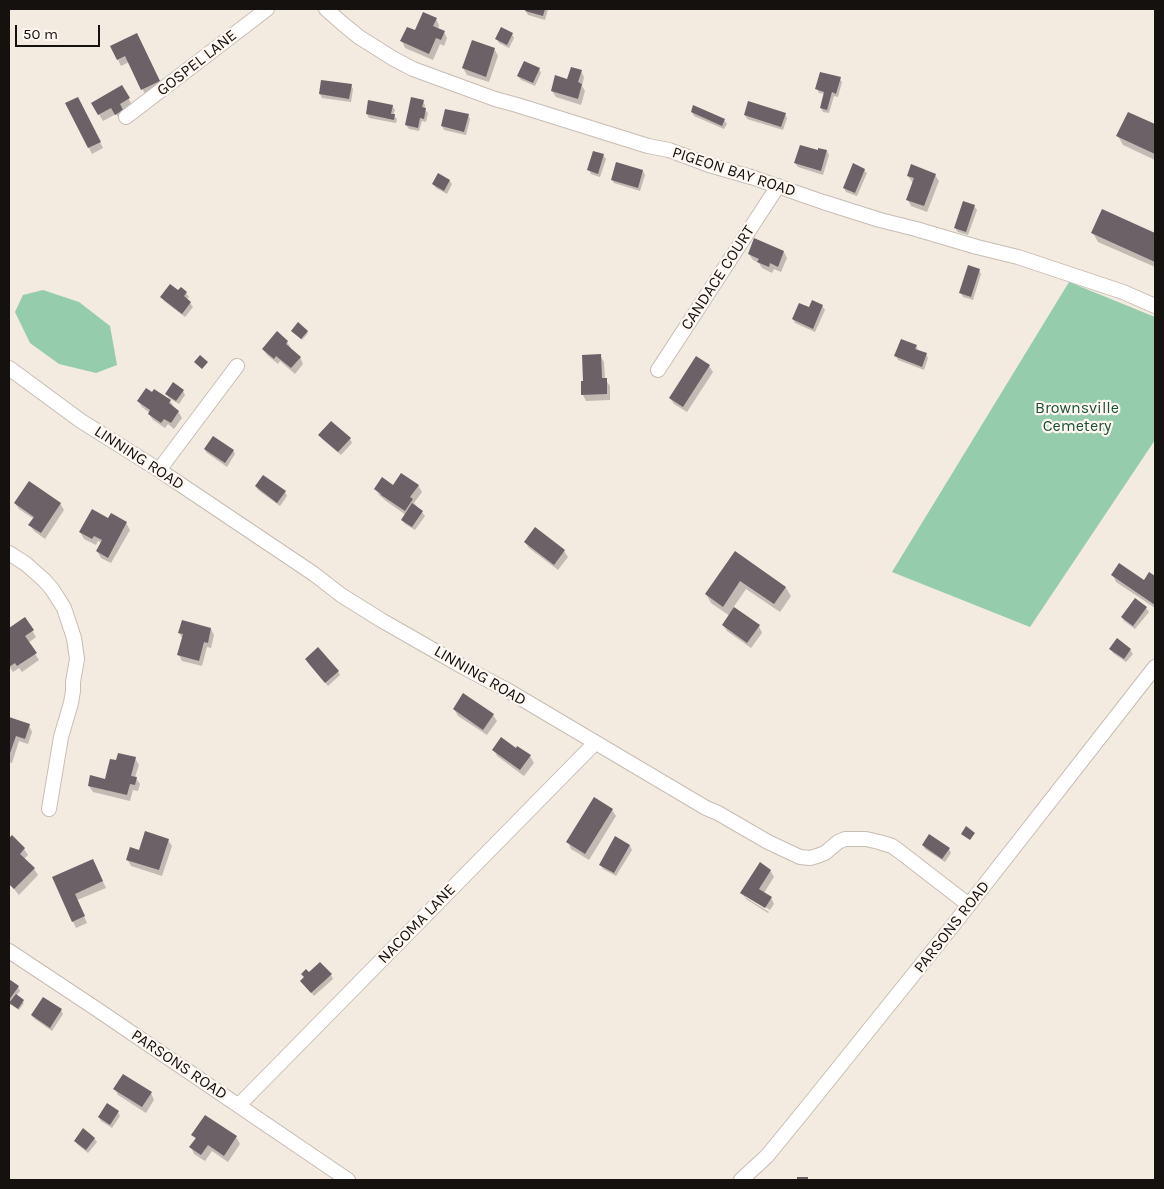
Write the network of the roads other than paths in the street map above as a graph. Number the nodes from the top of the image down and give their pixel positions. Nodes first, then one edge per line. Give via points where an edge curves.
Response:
1 (267, 9) edge
2 (326, 9) edge
3 (126, 116) dead end
4 (778, 186) junction
5 (1155, 306) edge
6 (237, 366) dead end
7 (9, 368) edge
8 (658, 370) dead end
9 (159, 470) junction
10 (9, 552) edge
11 (1155, 667) edge
12 (595, 743) junction
13 (49, 809) dead end
14 (969, 905) junction
15 (9, 951) edge
16 (239, 1106) junction
17 (348, 1180) edge
18 (741, 1180) edge

1 - 3 street, GOSPEL LANE
2 - 4 street, PIGEON BAY ROAD via 359,37 394,59 454,85
4 - 5 street, PIGEON BAY ROAD via 880,220 1018,257
4 - 8 street, CANDACE COURT
6 - 9 street
7 - 9 street, LINNING ROAD via 81,421
9 - 12 street, LINNING ROAD via 341,595
10 - 13 street via 52,589 64,608 74,638 77,659 74,691 60,737
11 - 14 street, PARSONS ROAD
12 - 14 street, LINNING ROAD via 780,848 810,858 825,853 845,839 879,842 899,851
12 - 16 street, NACOMA LANE
14 - 18 street, PARSONS ROAD via 804,1112 767,1156
15 - 16 street, PARSONS ROAD
16 - 17 street, PARSONS ROAD

